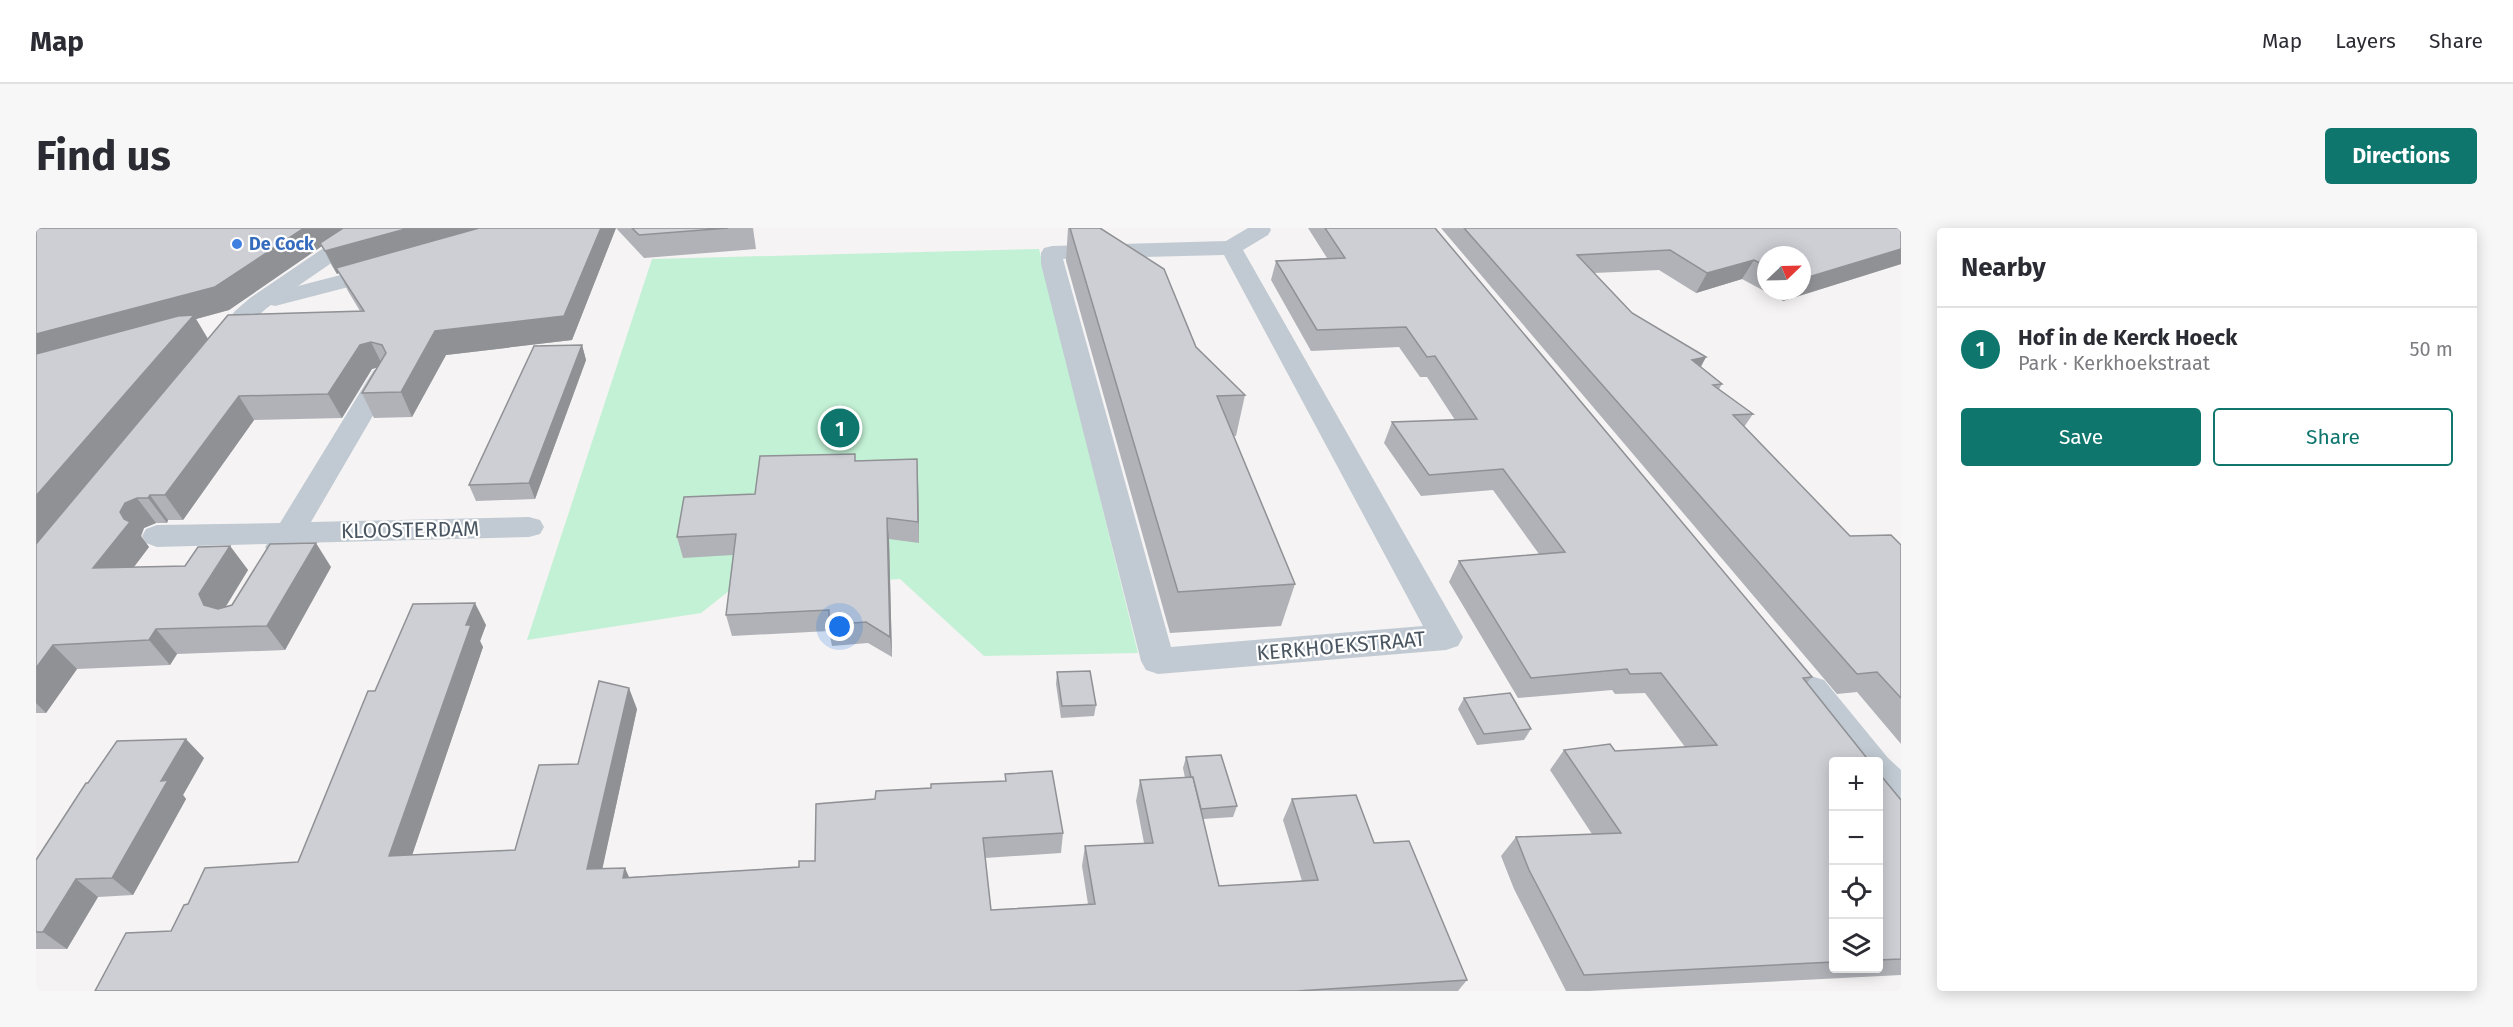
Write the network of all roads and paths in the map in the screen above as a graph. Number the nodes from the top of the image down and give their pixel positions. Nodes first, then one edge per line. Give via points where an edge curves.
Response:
1 (367, 228) edge
2 (1259, 228) edge
3 (1112, 239) edge
4 (1231, 248) junction
5 (410, 263) edge
6 (251, 310) junction
7 (209, 326) dead end
8 (199, 372) edge
9 (383, 376) edge
10 (529, 527) dead end
11 (290, 533) junction
12 (158, 536) dead end
13 (267, 572) edge
14 (1794, 669) edge
15 (1867, 757) edge
16 (1883, 776) edge
17 (1901, 797) edge

1 - 6 street
2 - 4 street
3 - 4 street, KERKHOEKSTRAAT
3 - 4 street, KERKHOEKSTRAAT via 1052,253 1052,264 1158,661 1446,637
5 - 6 street
6 - 7 street
6 - 8 street
9 - 11 street
10 - 11 street, KLOOSTERDAM
11 - 12 street, KLOOSTERDAM
11 - 13 street
14 - 15 street
16 - 17 street

